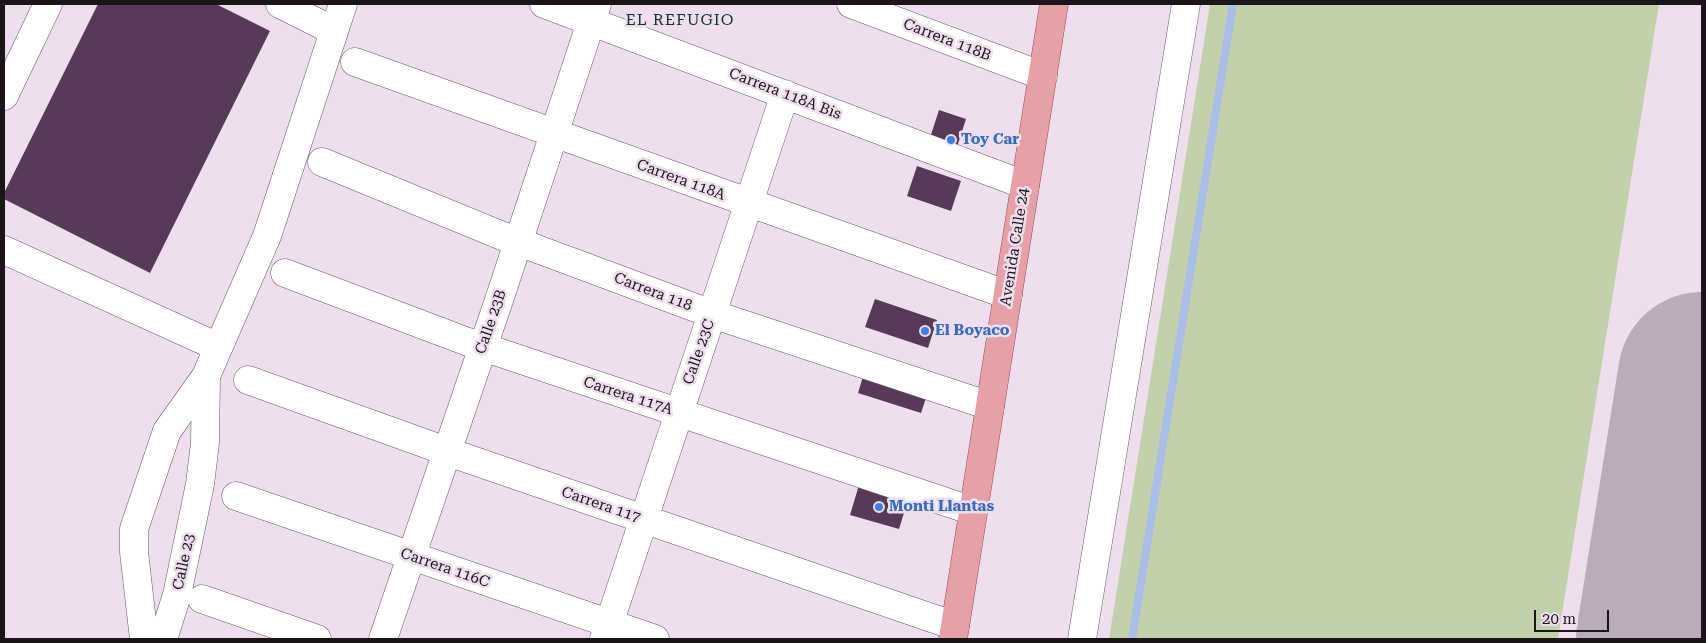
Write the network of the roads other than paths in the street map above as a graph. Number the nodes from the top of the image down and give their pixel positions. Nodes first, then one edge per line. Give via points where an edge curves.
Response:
1 (48, 4) edge
2 (280, 4) edge
3 (343, 4) edge
4 (544, 4) edge
5 (851, 4) edge
6 (1054, 4) edge
7 (1186, 4) edge
8 (594, 12) edge
9 (334, 31) junction
10 (355, 62) dead end
11 (1043, 76) junction
12 (785, 94) junction
13 (4, 96) edge
14 (554, 134) junction
15 (322, 162) dead end
16 (1025, 185) junction
17 (748, 204) junction
18 (518, 241) junction
19 (4, 250) edge
20 (284, 273) dead end
21 (1008, 295) junction
22 (712, 314) junction
23 (218, 347) junction
24 (483, 347) junction
25 (206, 376) junction
26 (248, 380) dead end
27 (990, 406) junction
28 (679, 413) junction
29 (447, 452) junction
30 (236, 496) dead end
31 (973, 511) junction
32 (644, 519) junction
33 (411, 556) junction
34 (202, 599) dead end
35 (606, 631) edge
36 (954, 632) edge
37 (144, 639) edge
38 (163, 639) edge
39 (317, 639) edge
40 (383, 639) edge
41 (655, 639) edge
42 (1082, 639) edge

1 - 13 street
2 - 9 street
3 - 9 street
4 - 8 street, Carrera 118A Bis
5 - 11 street, Carrera 118B
6 - 11 main road, Avenida Calle 24
7 - 42 street
8 - 12 street, Carrera 118A Bis
8 - 14 street, Calle 23B
9 - 23 street via 267,236
10 - 14 street, Carrera 118A
11 - 16 main road, Avenida Calle 24
12 - 16 street, Carrera 118A Bis
12 - 17 street, Calle 23C
14 - 17 street, Carrera 118A
14 - 18 street, Calle 23B
15 - 18 street, Carrera 118
16 - 21 main road, Avenida Calle 24
17 - 21 street, Carrera 118A
17 - 22 street, Calle 23C
18 - 22 street, Carrera 118
18 - 24 street, Calle 23B
19 - 23 street
20 - 24 street, Carrera 117A
21 - 27 main road, Avenida Calle 24
22 - 27 street, Carrera 118
22 - 28 street, Calle 23C
23 - 25 street
24 - 28 street, Carrera 117A
24 - 29 street, Calle 23B
25 - 37 street via 167,431 134,529
25 - 38 street, Calle 23 via 205,443 200,484 177,595
26 - 29 street, Carrera 117
27 - 31 main road, Avenida Calle 24
28 - 31 street, Carrera 117A
28 - 32 street, Calle 23C
29 - 32 street, Carrera 117
29 - 33 street, Calle 23B
30 - 33 street, Carrera 116C
31 - 36 main road, Avenida Calle 24
32 - 35 street, Calle 23C
32 - 36 street, Carrera 117
33 - 35 street, Carrera 116C
33 - 40 street, Calle 23B
34 - 39 street
35 - 41 street, Carrera 116C

